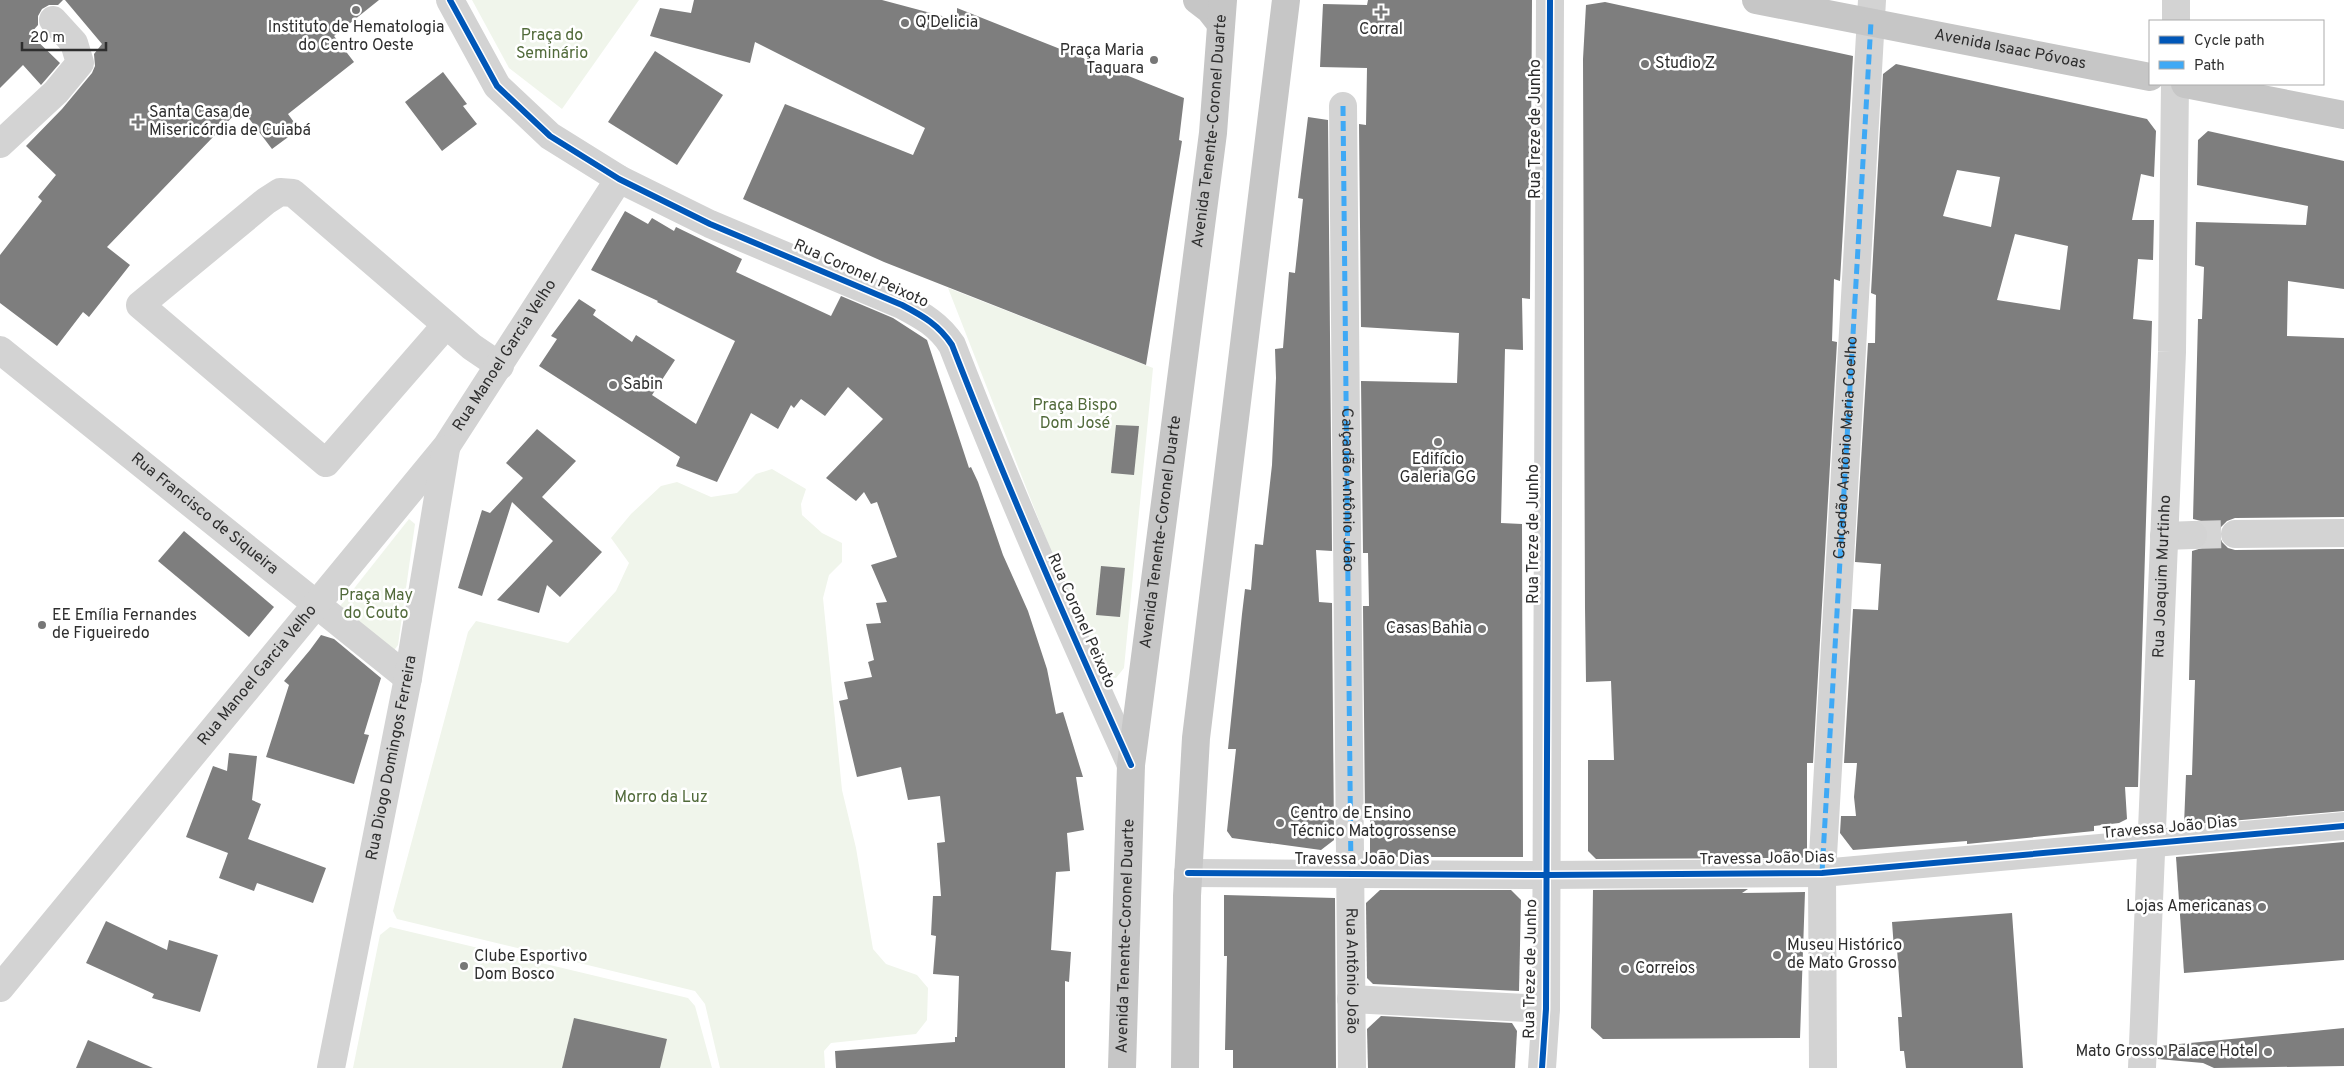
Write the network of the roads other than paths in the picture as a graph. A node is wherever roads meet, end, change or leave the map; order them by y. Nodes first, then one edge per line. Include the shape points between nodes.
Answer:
1 (450, 0) edge
2 (1197, 0) edge
3 (1286, 0) edge
4 (1550, 0) edge
5 (1756, 0) edge
6 (2176, 0) edge
7 (1871, 11) edge
8 (1222, 12) edge
9 (52, 20) dead end
10 (2176, 20) edge
11 (2149, 77) edge
12 (2175, 85) edge
13 (2190, 85) edge
14 (1343, 106) dead end
15 (2344, 115) edge
16 (0, 144) edge
17 (619, 179) junction
18 (446, 325) junction
19 (0, 350) edge
20 (500, 366) junction
21 (446, 447) junction
22 (2344, 533) edge
23 (2235, 534) tunnel mouth
24 (2193, 535) tunnel mouth
25 (2164, 536) junction
26 (316, 605) junction
27 (408, 678) junction
28 (1131, 765) junction
29 (2344, 826) edge
30 (2150, 843) junction
31 (1188, 873) junction
32 (1822, 873) junction
33 (1351, 874) junction
34 (1546, 875) junction
35 (0, 988) edge
36 (1351, 999) junction
37 (1546, 1009) junction
38 (331, 1068) edge
39 (1122, 1068) edge
40 (1185, 1068) edge
41 (1352, 1068) edge
42 (1542, 1068) edge
43 (1823, 1068) edge
44 (2142, 1068) edge

1 - 17 street, Rua Coronel Peixoto via 497,86 550,136
2 - 8 main road via 1210,10
3 - 31 main road via 1196,738
4 - 34 street, Rua Treze de Junho
5 - 7 main road, Avenida Isaac Póvoas
6 - 10 street
7 - 11 main road, Avenida Isaac Póvoas
7 - 32 street, Calçadão Antônio Maria Coelho
8 - 28 main road, Avenida Tenente-Coronel Duarte via 1213,133
9 - 16 street via 74,43 80,62 56,92
12 - 25 street, Rua Joaquim Murtinho via 2172,352
13 - 15 main road
14 - 33 street, Calçadão Antônio João
17 - 20 street, Rua Manoel Garcia Velho
17 - 28 street, Rua Coronel Peixoto via 710,224 902,305 942,330 952,345 1059,609
18 - 18 street via 293,193 280,192 140,305 326,463
18 - 20 street
19 - 26 street, Rua Francisco de Siqueira
20 - 21 street, Rua Manoel Garcia Velho
21 - 26 street, Rua Manoel Garcia Velho
21 - 27 street, Rua Diogo Domingos Ferreira
22 - 23 street
24 - 25 street
25 - 30 street, Rua Joaquim Murtinho
26 - 27 street, Rua Francisco de Siqueira
26 - 35 street, Rua Manoel Garcia Velho
27 - 38 street, Rua Diogo Domingos Ferreira
28 - 39 main road, Avenida Tenente-Coronel Duarte
29 - 30 street, Travessa João Dias
30 - 32 street, Travessa João Dias
30 - 44 street, Rua Joaquim Murtinho
31 - 33 street, Travessa João Dias
31 - 40 main road
32 - 34 street, Travessa João Dias
32 - 43 street, Calçadão Antônio Maria Coelho
33 - 34 street, Travessa João Dias
33 - 36 street, Rua Antônio João
34 - 37 street, Rua Treze de Junho
36 - 37 street
36 - 41 street, Rua Antônio João
37 - 42 street, Rua Treze de Junho

